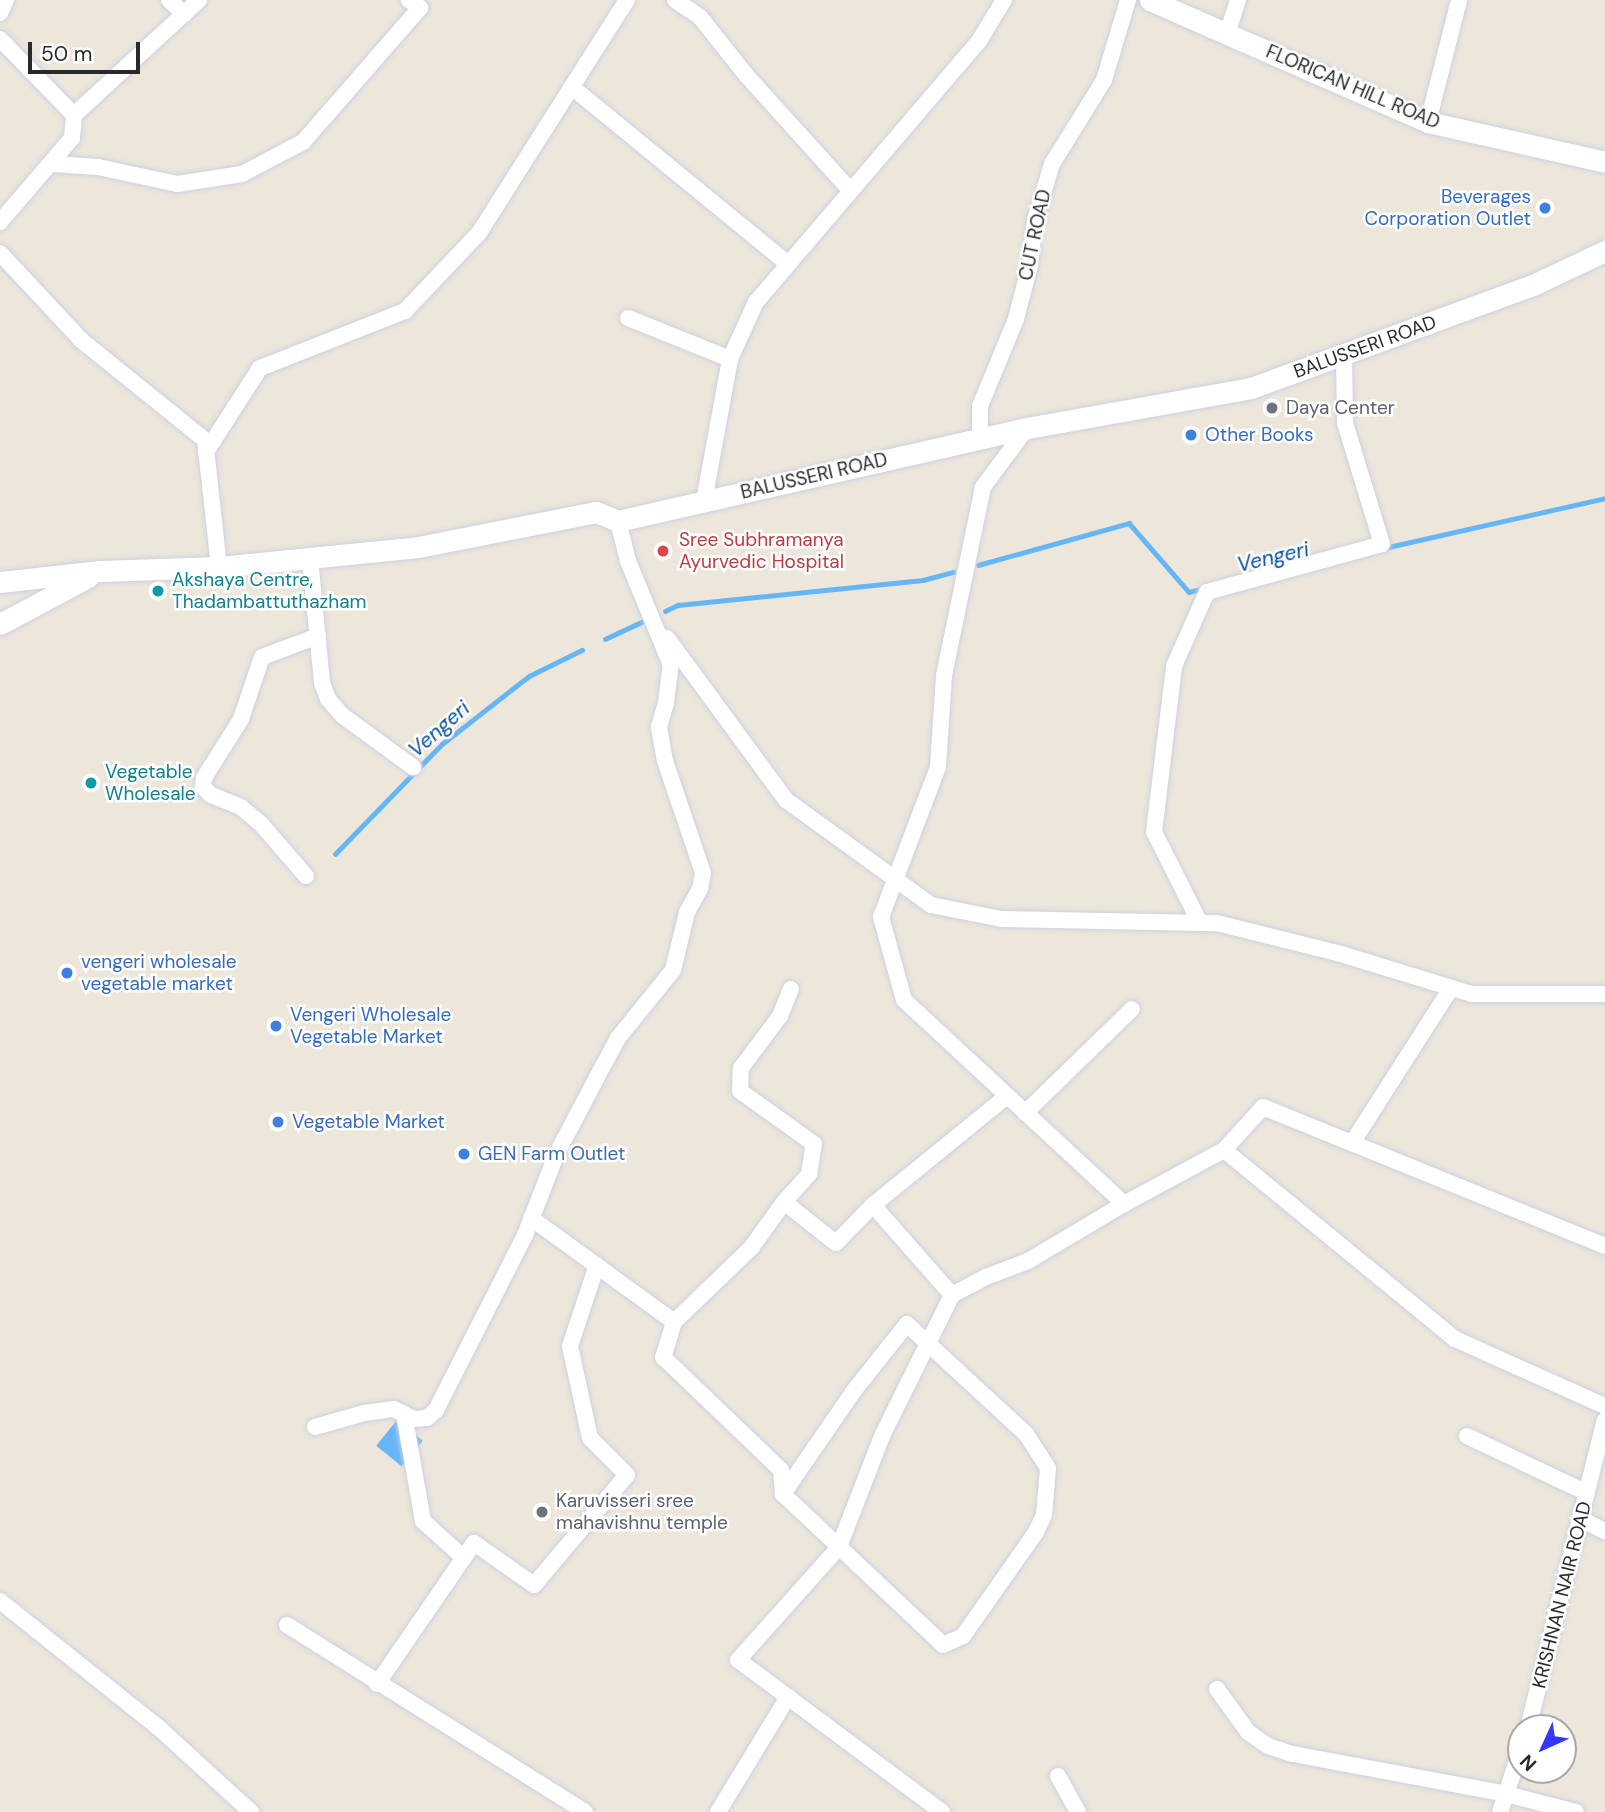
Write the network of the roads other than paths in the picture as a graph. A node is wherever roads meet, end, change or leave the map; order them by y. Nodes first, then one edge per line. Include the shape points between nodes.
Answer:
1 (6, 0) edge
2 (169, 0) edge
3 (199, 0) edge
4 (409, 0) edge
5 (627, 0) edge
6 (676, 0) edge
7 (1004, 0) edge
8 (1128, 0) edge
9 (1150, 0) edge
10 (1238, 0) edge
11 (1459, 0) edge
12 (0, 13) edge
13 (184, 14) junction
14 (1227, 34) junction
15 (0, 38) edge
16 (573, 88) junction
17 (74, 115) junction
18 (1428, 122) junction
19 (1605, 162) edge
20 (53, 164) junction
21 (850, 190) junction
22 (0, 222) edge
23 (1605, 251) edge
24 (0, 253) edge
25 (787, 263) junction
26 (628, 318) dead end
27 (1344, 354) junction
28 (730, 359) junction
29 (1027, 428) junction
30 (980, 438) junction
31 (206, 452) junction
32 (704, 501) junction
33 (618, 521) junction
34 (310, 558) junction
35 (219, 567) junction
36 (100, 571) junction
37 (0, 582) edge
38 (654, 619) junction
39 (0, 624) edge
40 (318, 635) junction
41 (413, 767) dead end
42 (306, 876) dead end
43 (897, 881) junction
44 (1200, 923) junction
45 (1451, 988) junction
46 (792, 989) dead end
47 (1605, 994) edge
48 (1132, 1009) dead end
49 (1007, 1096) junction
50 (1025, 1113) junction
51 (1352, 1143) junction
52 (1224, 1150) junction
53 (784, 1202) junction
54 (1124, 1204) junction
55 (873, 1205) junction
56 (531, 1218) junction
57 (1605, 1246) edge
58 (597, 1265) junction
59 (952, 1295) junction
60 (674, 1322) junction
61 (929, 1341) junction
62 (1605, 1406) edge
63 (404, 1414) junction
64 (1605, 1420) edge
65 (315, 1427) dead end
66 (1466, 1436) dead end
67 (1587, 1493) junction
68 (783, 1494) junction
69 (1581, 1519) junction
70 (1605, 1531) edge
71 (839, 1547) junction
72 (464, 1558) junction
73 (0, 1601) edge
74 (287, 1625) dead end
75 (377, 1684) junction
76 (1217, 1689) dead end
77 (788, 1698) junction
78 (1532, 1714) edge
79 (1058, 1776) dead end
80 (1509, 1784) edge
81 (1506, 1794) junction
82 (251, 1812) edge
83 (584, 1812) edge
84 (718, 1812) edge
85 (942, 1812) edge
86 (1078, 1812) edge
87 (1500, 1812) edge
88 (1576, 1812) edge

1 - 12 street
2 - 13 street
3 - 13 street
4 - 20 street via 420,8 303,142 242,174 177,184 98,167
5 - 16 street
6 - 21 street via 700,17
7 - 21 street via 979,41
8 - 30 street, CUT ROAD via 1104,80 1052,164 1035,220 1030,265 1016,319 980,406
9 - 14 main road, FLORICAN HILL ROAD
10 - 14 street
11 - 18 street
13 - 17 street
14 - 18 main road, FLORICAN HILL ROAD
15 - 17 street
16 - 25 street
16 - 31 street via 479,233 405,311 260,368
17 - 20 street via 72,138
18 - 19 main road, FLORICAN HILL ROAD
20 - 22 street
21 - 25 street
23 - 27 main road, BALUSSERI ROAD via 1533,285
24 - 31 street via 81,340 205,440
25 - 28 street via 756,302
26 - 28 street
27 - 29 main road, BALUSSERI ROAD via 1251,388
27 - 44 street via 1345,423 1382,544 1207,592 1174,666 1154,832
28 - 32 street
29 - 30 main road, BALUSSERI ROAD
29 - 43 street via 983,487 944,677 938,767
30 - 32 main road, BALUSSERI ROAD
31 - 35 street
32 - 33 main road, BALUSSERI ROAD
33 - 34 main road, BALUSSERI ROAD via 596,512 418,547
33 - 38 street via 628,561
34 - 35 main road, BALUSSERI ROAD
34 - 40 street
35 - 36 main road, BALUSSERI ROAD
36 - 37 main road, BALUSSERI ROAD
36 - 39 main road
38 - 43 street via 786,800
38 - 56 street via 671,665 659,727 665,761 703,873 700,889 687,912 673,970 613,1048 557,1153
40 - 41 street via 328,699 343,716
40 - 42 street via 262,657 241,719 204,778 203,787 241,807 261,824
43 - 44 street via 931,905 1002,919
43 - 49 street via 881,917 904,1000
44 - 45 street via 1217,923 1341,954
45 - 47 street via 1472,994
45 - 51 street
46 - 53 street via 780,1016 741,1068 740,1091 814,1144 809,1174
48 - 50 street
49 - 50 street
49 - 55 street
50 - 54 street
51 - 52 street via 1262,1107
51 - 57 street
52 - 54 street
52 - 62 street via 1455,1339
53 - 55 street via 836,1244
53 - 60 street via 751,1248
54 - 59 street via 1028,1261
55 - 59 street
56 - 58 street
56 - 63 street via 436,1410 427,1418
58 - 60 street
58 - 72 street via 569,1346 590,1438 627,1475 534,1586 474,1543
59 - 61 street
60 - 68 street via 663,1357 780,1470
61 - 68 street via 907,1324 853,1392
61 - 71 street via 882,1436
61 - 71 street via 1026,1434 1048,1468 1044,1516 963,1636 943,1645
63 - 65 street via 394,1409 364,1413
63 - 72 street via 423,1521
64 - 67 street, KRISHNAN NAIR ROAD
66 - 67 street
67 - 69 street, KRISHNAN NAIR ROAD
68 - 71 street
69 - 70 street
69 - 78 street, KRISHNAN NAIR ROAD
71 - 77 street via 738,1660
72 - 75 street
73 - 82 street via 159,1728
74 - 75 street
75 - 83 street
76 - 81 street via 1248,1732 1268,1746
77 - 84 street
77 - 85 street
79 - 86 street
80 - 81 street
81 - 87 street
81 - 88 street

